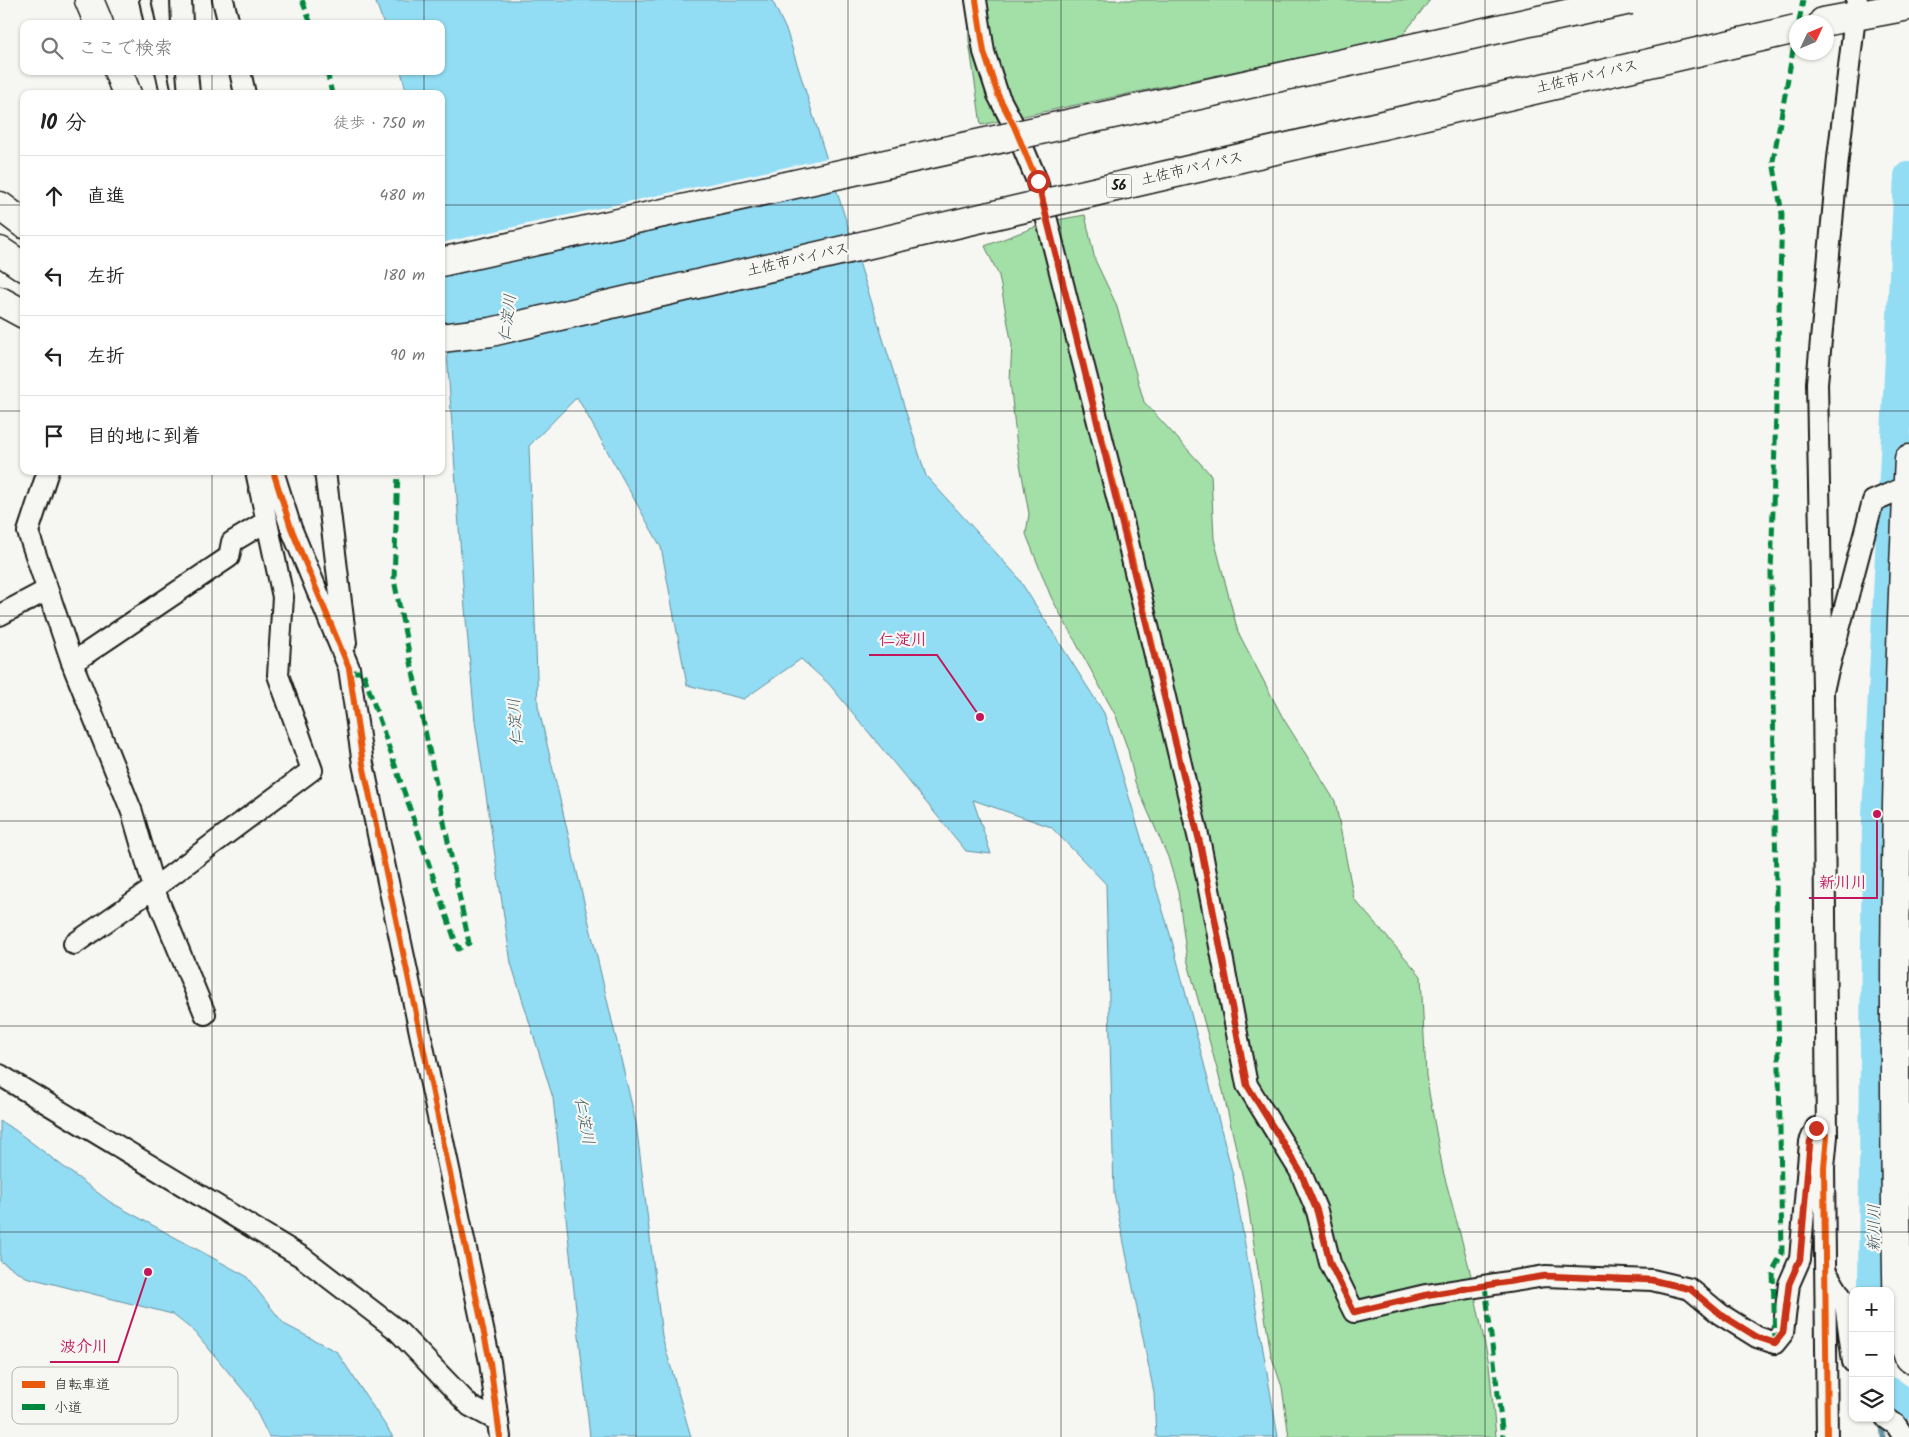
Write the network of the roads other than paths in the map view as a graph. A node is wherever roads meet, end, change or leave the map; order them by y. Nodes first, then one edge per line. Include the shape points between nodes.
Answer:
1 (90, 0) edge
2 (146, 0) edge
3 (181, 0) edge
4 (223, 0) edge
5 (976, 0) edge
6 (1630, 0) edge
7 (1904, 7) edge
8 (1855, 10) edge
9 (1834, 18) edge
10 (98, 20) edge
11 (149, 20) edge
12 (182, 20) edge
13 (228, 20) edge
14 (1789, 31) edge
15 (120, 75) edge
16 (161, 75) edge
17 (187, 75) edge
18 (241, 75) edge
19 (125, 90) edge
20 (165, 90) edge
21 (189, 90) edge
22 (244, 90) edge
23 (0, 206) edge
24 (20, 221) edge
25 (0, 251) edge
26 (445, 261) edge
27 (20, 264) edge
28 (0, 301) edge
29 (20, 312) edge
30 (445, 338) edge
31 (1909, 459) edge
32 (47, 475) edge
33 (257, 475) edge
34 (274, 475) edge
35 (325, 475) edge
36 (1908, 486) junction
37 (267, 521) junction
38 (47, 590) junction
39 (0, 614) edge
40 (72, 663) junction
41 (1905, 665) edge
42 (350, 672) junction
43 (1823, 688) junction
44 (154, 888) junction
45 (74, 944) dead end
46 (206, 1014) dead end
47 (0, 1075) edge
48 (1893, 1102) junction
49 (1909, 1132) edge
50 (1827, 1136) junction
51 (1825, 1272) junction
52 (1849, 1332) edge
53 (1909, 1358) edge
54 (1892, 1422) edge
55 (499, 1429) edge
56 (1827, 1437) edge
57 (1904, 1437) edge

1 - 10 main road
2 - 11 lane
3 - 12 street
4 - 13 street
5 - 50 street via 984,52 998,95 1038,181 1201,848 1247,1085 1300,1171 1317,1211 1330,1263 1354,1312 1426,1295 1545,1276 1652,1280 1690,1289 1720,1314 1757,1337 1775,1343 1783,1333 1789,1284 1800,1259 1810,1142 1816,1128
6 - 26 main road, bridge
7 - 8 main road
8 - 9 main road
8 - 43 street via 1817,383
14 - 30 main road, 土佐市バイパス / 56, bridge via 491,332
15 - 19 main road
16 - 20 lane
17 - 21 street
18 - 22 street
23 - 24 main road
25 - 27 main road
28 - 29 main road
31 - 36 main road
32 - 38 street via 28,532
33 - 37 street
34 - 42 street via 291,528
35 - 42 street
36 - 41 main road
36 - 43 street via 1873,501
37 - 40 street via 232,542 229,557
37 - 44 street via 283,597 278,675 312,770
38 - 39 street
38 - 40 street
40 - 44 street via 132,812
41 - 48 main road
42 - 55 street via 363,764 488,1352
43 - 50 street
44 - 45 street
44 - 46 street
47 - 55 street via 302,1256 397,1330 470,1406
48 - 49 street via 1906,1112
48 - 53 main road via 1898,1326
50 - 51 street via 1824,1167
51 - 52 street via 1845,1303
51 - 56 street
54 - 57 street

